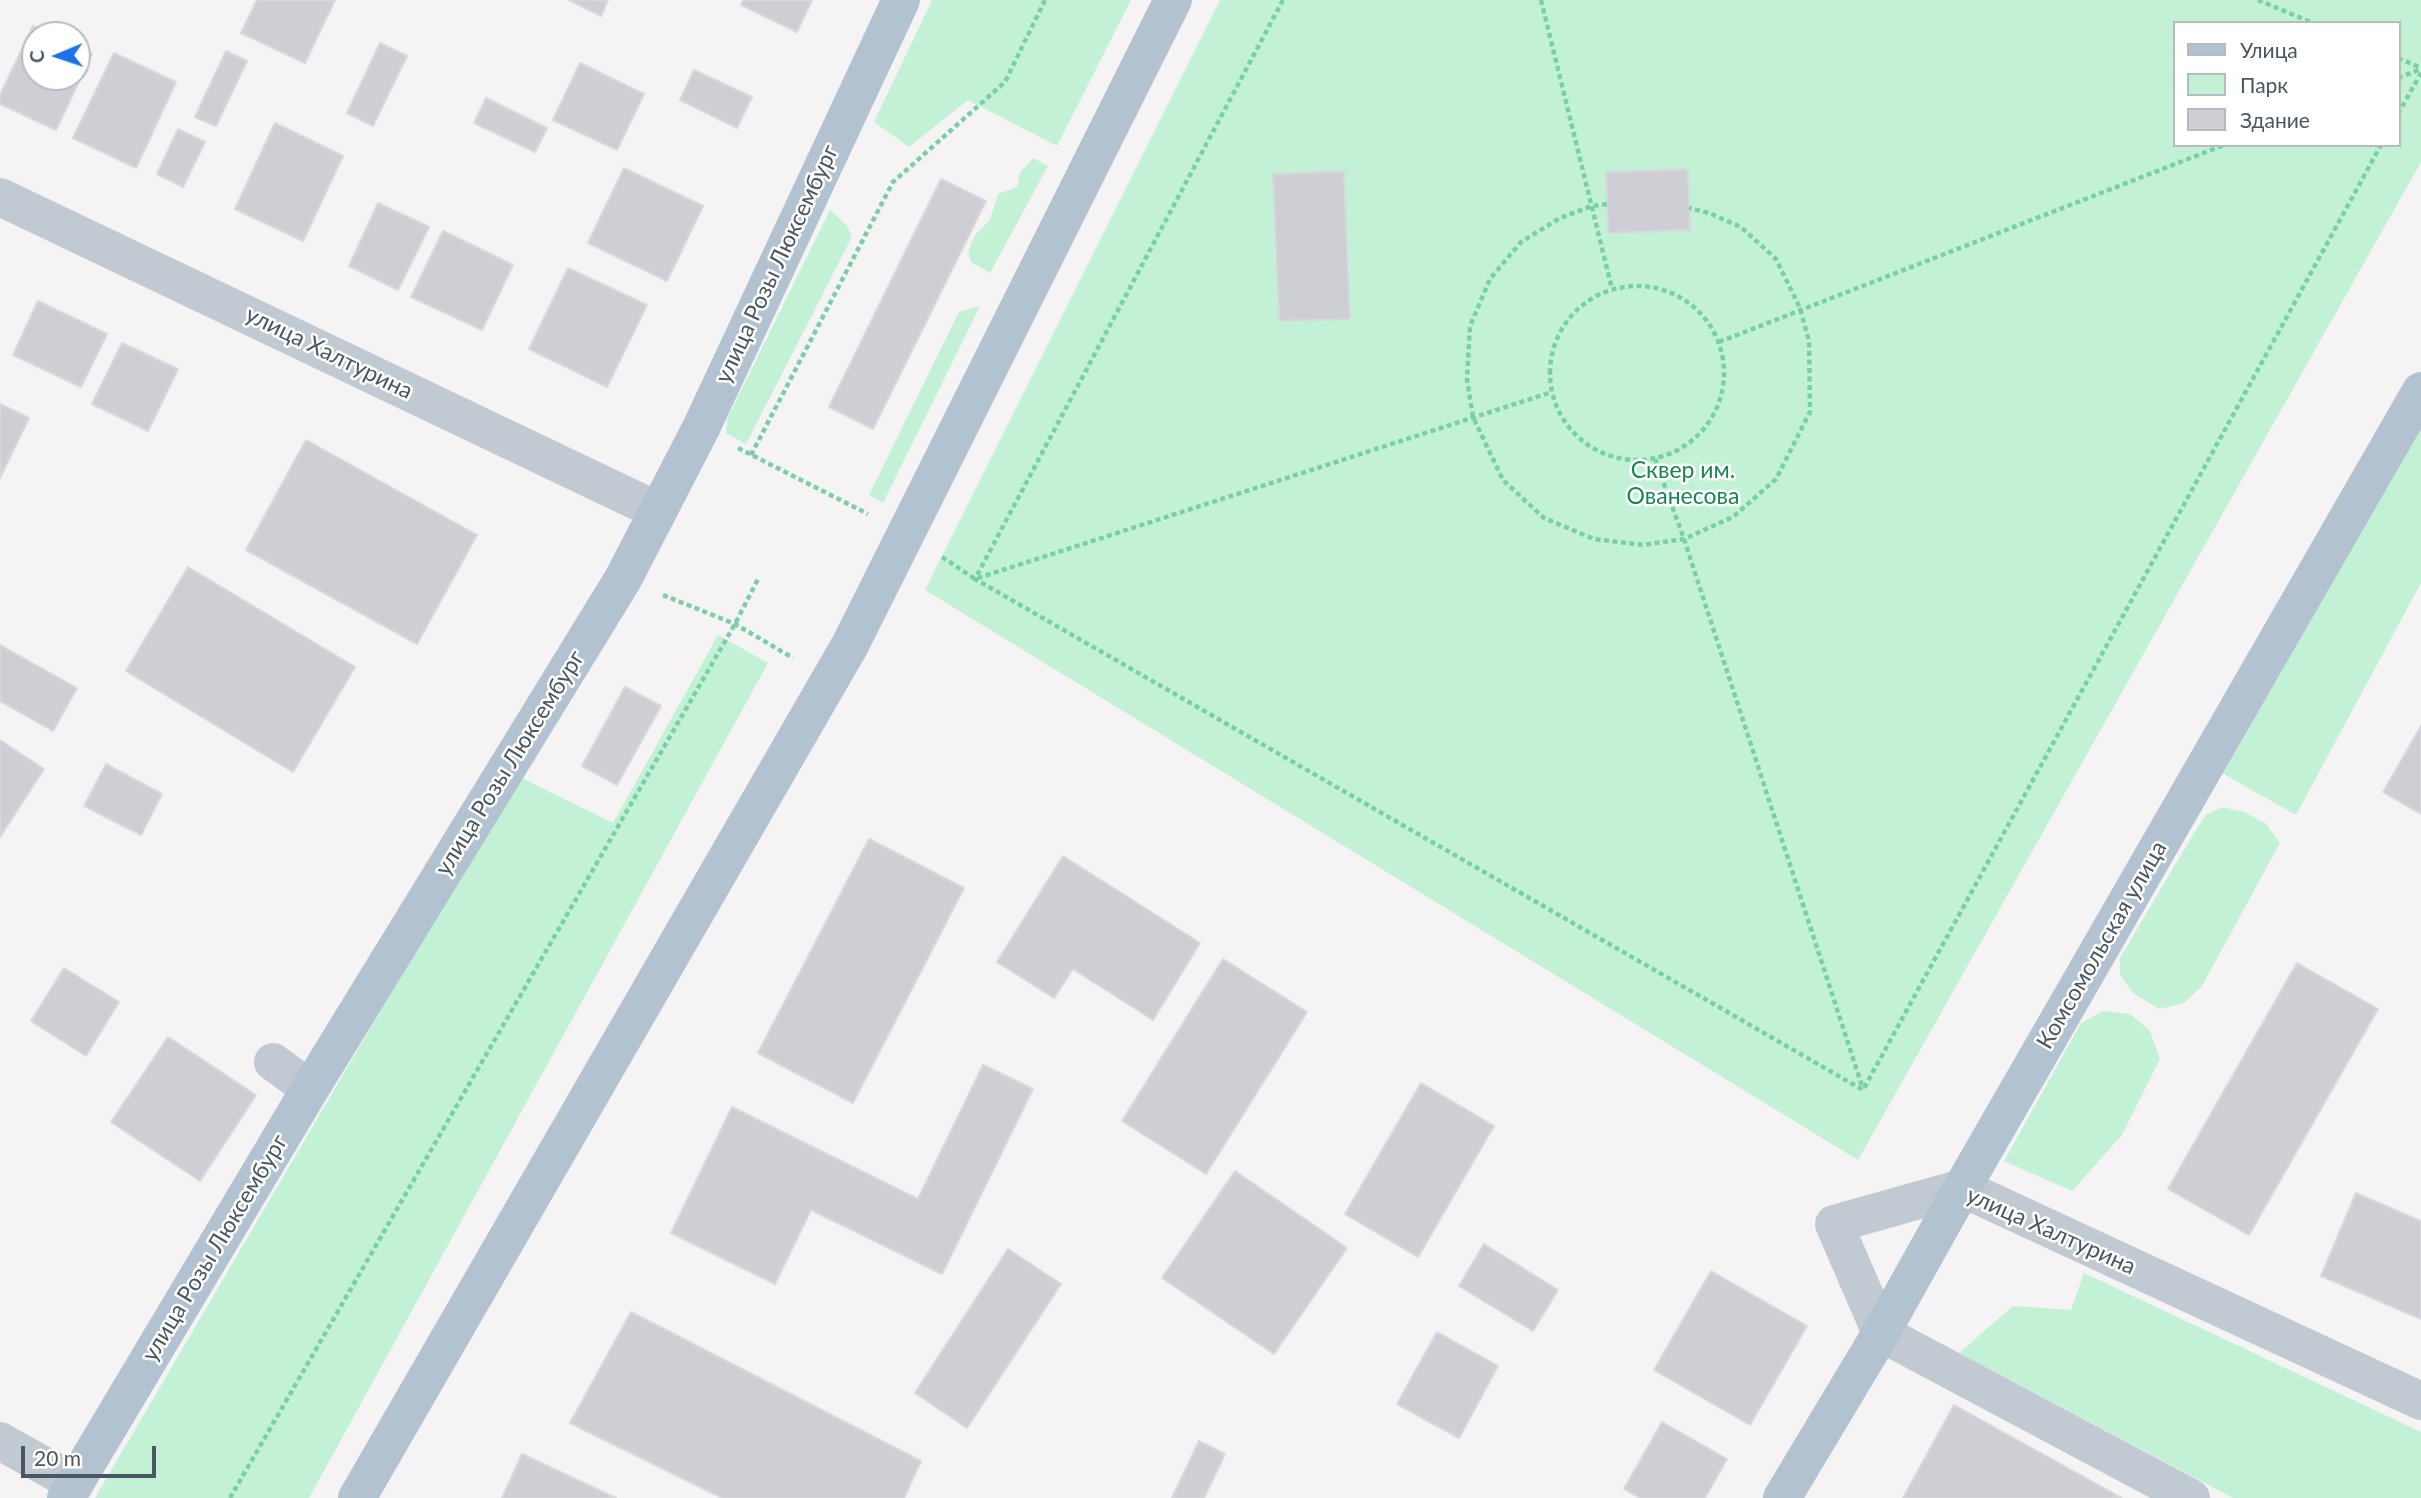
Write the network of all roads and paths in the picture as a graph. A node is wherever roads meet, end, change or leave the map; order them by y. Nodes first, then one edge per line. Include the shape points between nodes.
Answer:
1 (901, 0) edge
2 (1045, 0) edge
3 (1173, 0) edge
4 (1283, 0) edge
5 (1541, 0) edge
6 (2258, 0) edge
7 (2308, 21) edge
8 (2400, 59) edge
9 (2421, 70) edge
10 (2400, 77) edge
11 (2400, 110) edge
12 (2219, 147) edge
13 (2380, 147) edge
14 (0, 197) edge
15 (1607, 204) dead end
16 (1592, 206) junction
17 (1689, 208) dead end
18 (1612, 289) junction
19 (1800, 308) junction
20 (1719, 342) junction
21 (2421, 391) edge
22 (1552, 392) junction
23 (1473, 417) junction
24 (701, 428) junction
25 (751, 455) junction
26 (1655, 459) junction
27 (658, 510) junction
28 (906, 534) junction
29 (1684, 539) junction
30 (623, 579) junction
31 (758, 579) dead end
32 (975, 579) junction
33 (734, 624) junction
34 (831, 680) junction
35 (273, 1062) dead end
36 (310, 1089) junction
37 (1863, 1090) junction
38 (1962, 1188) junction
39 (1881, 1333) junction
40 (2421, 1401) edge
41 (0, 1441) edge
42 (71, 1491) edge
43 (230, 1498) edge
44 (357, 1498) edge
45 (1782, 1498) edge
46 (2191, 1498) edge

1 - 24 main road, улица Розы Люксембург
2 - 25 path via 1005,82 893,182
3 - 28 main road
4 - 32 path
5 - 16 path
6 - 7 path
8 - 9 path
9 - 10 path
9 - 11 path
12 - 19 path
13 - 37 path
14 - 27 street, улица Халтурина
15 - 16 path
16 - 18 path
16 - 23 path via 1560,218 1521,242 1490,279 1470,326 1467,379
17 - 19 path via 1741,226 1776,260
18 - 20 path via 1657,287 1683,298 1704,315
18 - 22 path via 1579,306 1561,327 1551,353
19 - 20 path
19 - 29 path via 1810,341 1810,412 1776,479 1733,517
20 - 26 path via 1725,371 1720,401 1706,428 1683,448
21 - 38 main road, Комсомольская улица
22 - 23 path
22 - 26 path via 1556,408 1573,433 1597,451 1625,460
23 - 29 path via 1503,480 1544,518 1594,539 1643,545
23 - 32 path
24 - 25 path
24 - 27 main road, улица Розы Люксембург
25 - 28 path
26 - 29 path
27 - 30 main road, улица Розы Люксембург
28 - 32 path
28 - 34 main road
29 - 37 path
30 - 33 path
30 - 36 main road, улица Розы Люксембург
31 - 33 path
32 - 37 path
33 - 34 path
33 - 43 path
34 - 44 main road
35 - 36 street
36 - 42 main road, улица Розы Люксембург
38 - 39 main road, Комсомольская улица
38 - 39 street, улица Халтурина via 1834,1224
38 - 40 street, улица Халтурина
39 - 45 main road, Комсомольская улица
39 - 46 street
41 - 42 street

